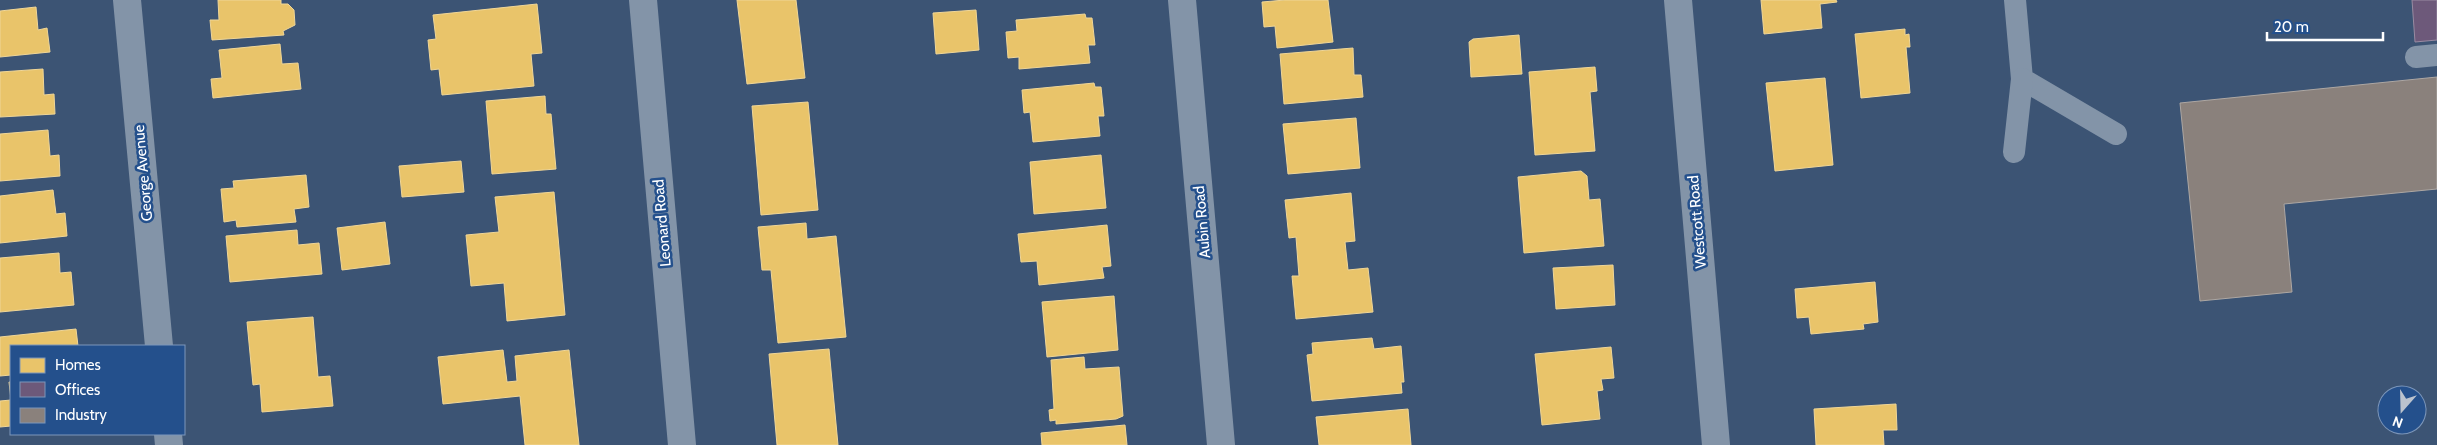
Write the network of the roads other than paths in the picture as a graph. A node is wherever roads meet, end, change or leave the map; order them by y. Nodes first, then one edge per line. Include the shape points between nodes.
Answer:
1 (128, 0) edge
2 (643, 0) edge
3 (1182, 0) edge
4 (1678, 0) edge
5 (2015, 0) edge
6 (2022, 79) junction
7 (2116, 134) dead end
8 (2014, 152) dead end
9 (160, 345) edge
10 (682, 445) edge
11 (1221, 445) edge
12 (1716, 445) edge

1 - 9 street, George Avenue
2 - 10 street, Leonard Road
3 - 11 street, Aubin Road
4 - 12 street, Westcott Road
5 - 6 lane
6 - 7 lane
6 - 8 lane

